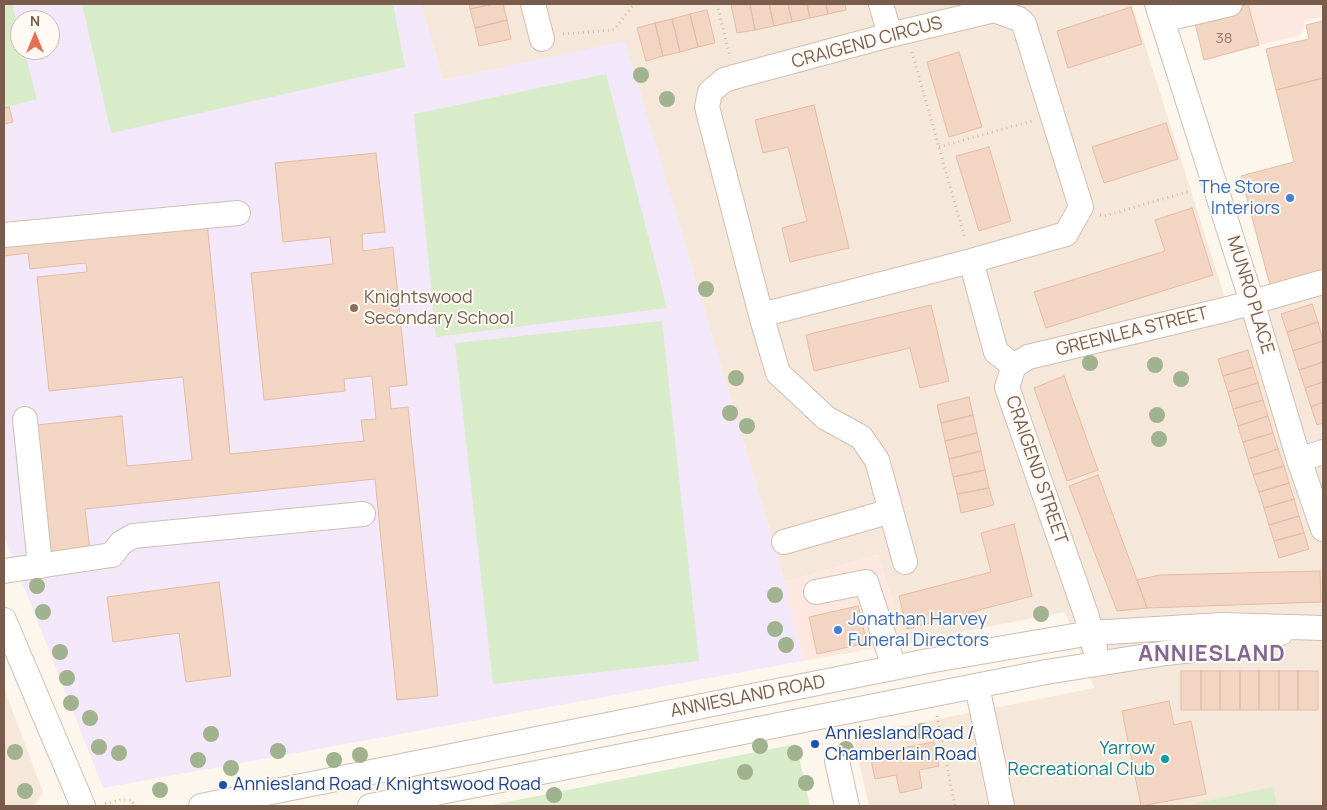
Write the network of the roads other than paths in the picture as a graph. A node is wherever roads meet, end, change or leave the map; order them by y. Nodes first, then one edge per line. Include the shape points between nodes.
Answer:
1 (533, 4) edge
2 (881, 4) edge
3 (1230, 4) edge
4 (1160, 12) edge
5 (898, 34) junction
6 (542, 39) road end
7 (238, 213) dead end
8 (4, 235) edge
9 (971, 261) junction
10 (1323, 282) edge
11 (1252, 302) junction
12 (761, 315) junction
13 (1014, 366) junction
14 (25, 419) dead end
15 (1323, 452) edge
16 (1299, 460) junction
17 (891, 511) junction
18 (363, 514) dead end
19 (1323, 529) edge
20 (784, 542) dead end
21 (905, 562) dead end
22 (40, 566) junction
23 (4, 571) edge
24 (816, 592) dead end
25 (1299, 628) junction
26 (1323, 628) edge
27 (1091, 633) junction
28 (6, 634) edge
29 (1099, 664) junction
30 (894, 667) junction
31 (978, 686) junction
32 (837, 761) dead end
33 (93, 805) edge
34 (201, 806) edge
35 (370, 806) edge
36 (847, 806) edge
37 (1002, 806) edge

1 - 6 street
2 - 5 street
3 - 4 street
4 - 11 street, MUNRO PLACE
5 - 9 street, CRAIGEND CIRCUS via 994,10 1024,24 1081,207 1066,234
5 - 12 street, CRAIGEND CIRCUS via 724,80 710,92 707,107
7 - 8 street
9 - 12 street
9 - 13 street via 996,352
10 - 11 street, GREENLEA STREET
11 - 13 street, GREENLEA STREET via 1028,357
11 - 16 street, MUNRO PLACE
12 - 17 street, CRAIGEND CIRCUS via 778,373 826,418 861,437 877,460
13 - 27 street, CRAIGEND STREET via 1006,388
14 - 22 street
15 - 16 street
16 - 19 street, MUNRO PLACE
17 - 20 street
17 - 21 street, CRAIGEND CIRCUS
18 - 22 street via 133,536 121,543 112,555
22 - 23 street
24 - 30 street via 866,582
25 - 26 street, ANNIESLAND ROAD
25 - 27 street, ANNIESLAND ROAD via 1221,625
25 - 29 street, ANNIESLAND ROAD via 1246,644
27 - 29 street, CRAIGEND STREET
27 - 30 street, ANNIESLAND ROAD
28 - 33 street
29 - 31 street, ANNIESLAND ROAD
30 - 34 street, ANNIESLAND ROAD
31 - 35 street, ANNIESLAND ROAD
31 - 37 street
32 - 36 street

